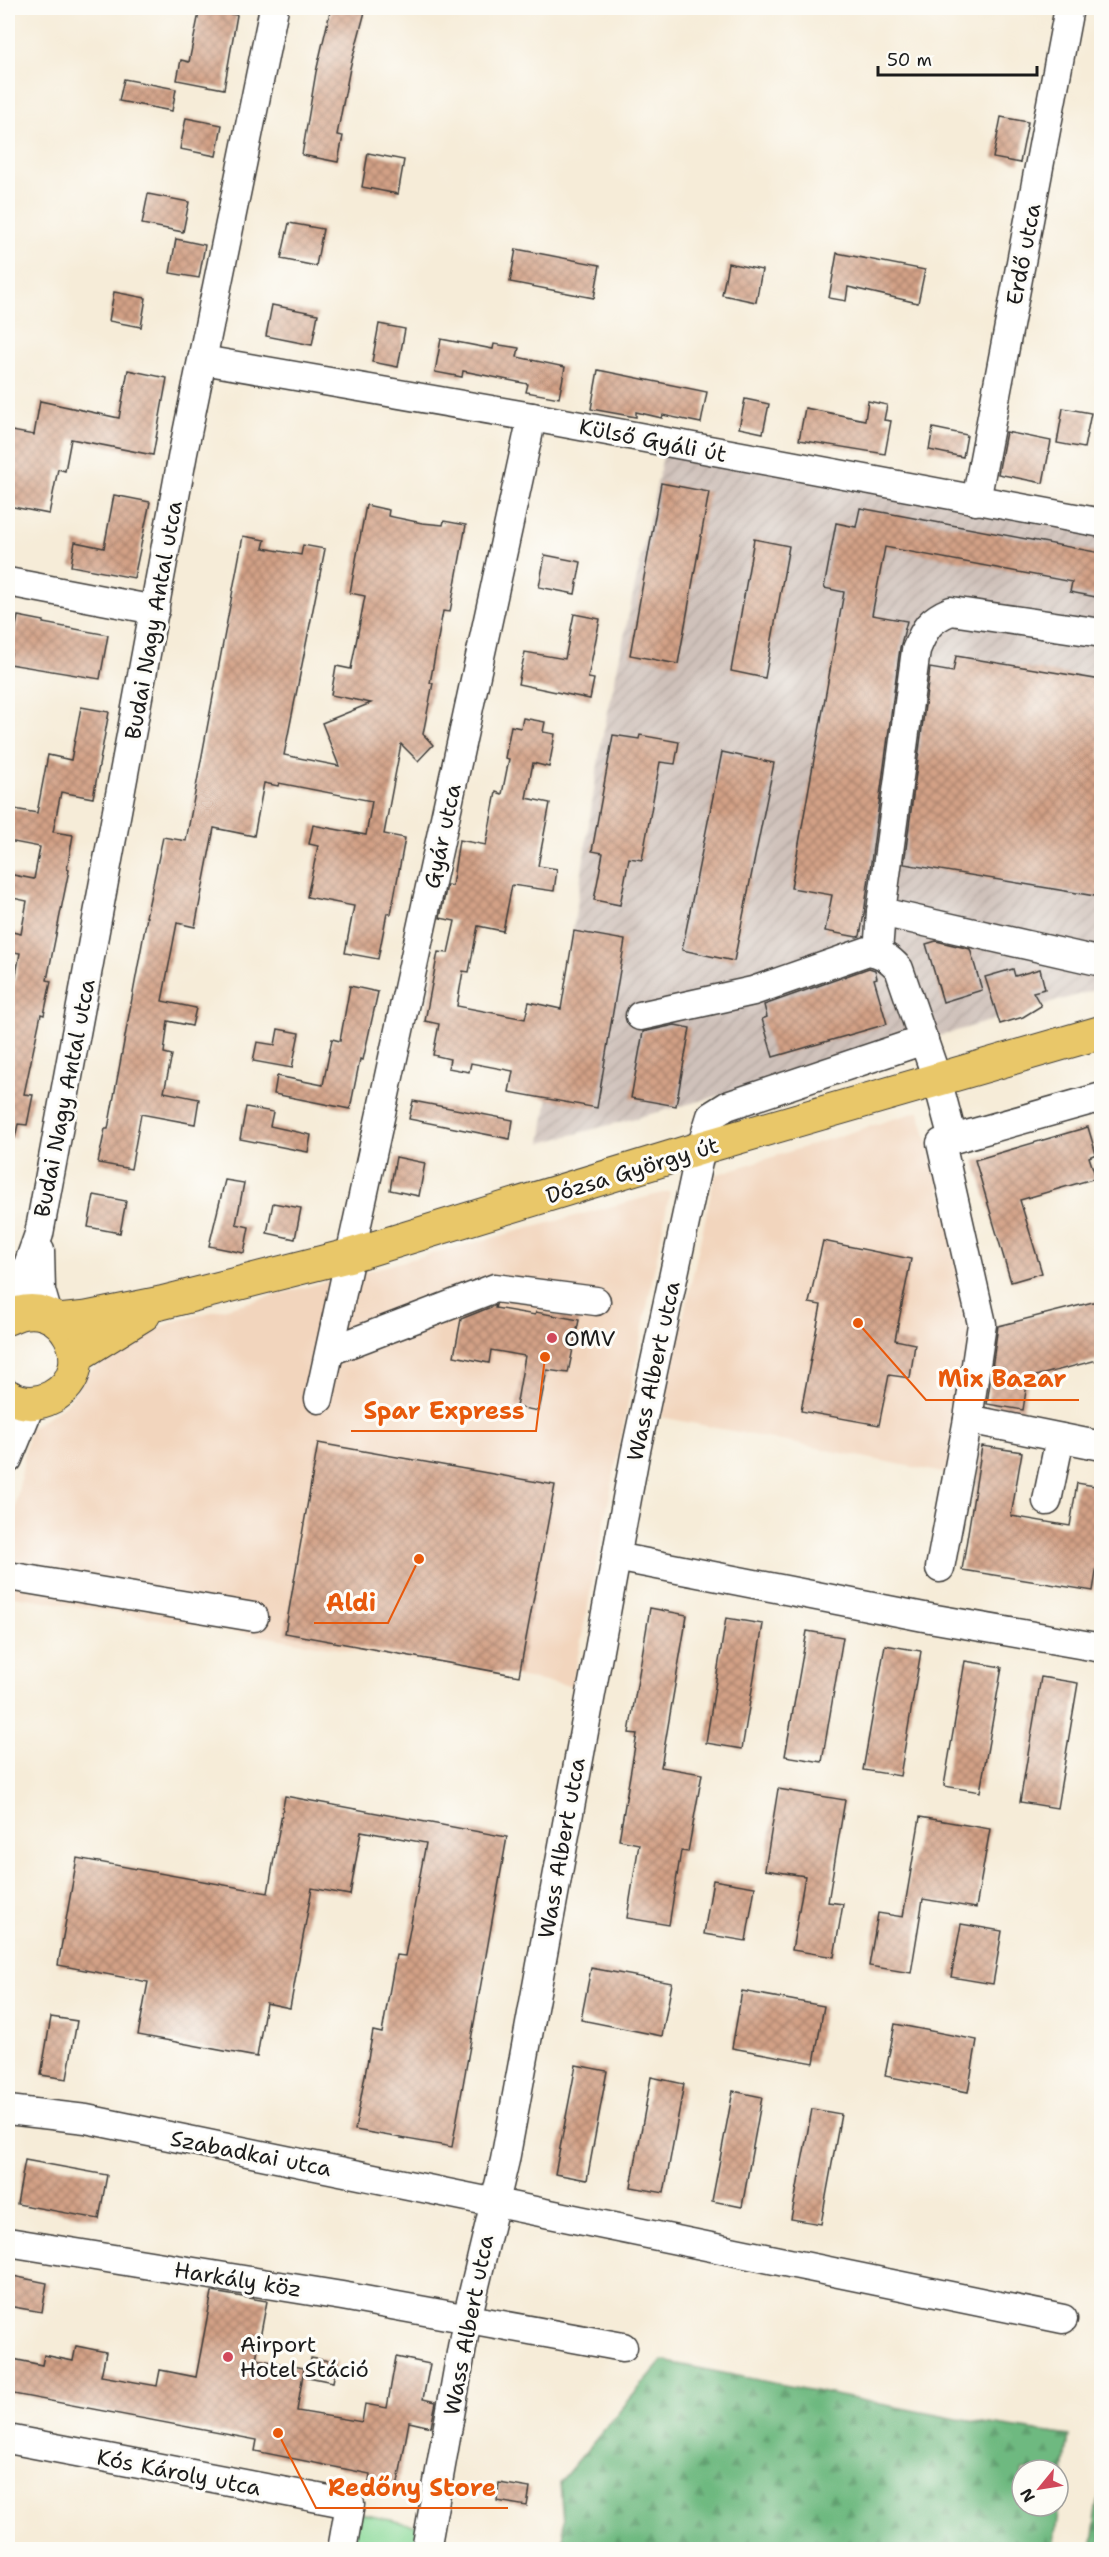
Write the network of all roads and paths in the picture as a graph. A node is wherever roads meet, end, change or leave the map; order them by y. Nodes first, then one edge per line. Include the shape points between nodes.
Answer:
1 (273, 8) edge
2 (1069, 8) edge
3 (203, 360) junction
4 (532, 417) junction
5 (976, 501) junction
6 (1101, 523) edge
7 (8, 582) edge
8 (155, 610) junction
9 (1101, 633) edge
10 (881, 912) junction
11 (878, 952) junction
12 (1101, 962) edge
13 (640, 1016) dead end
14 (1101, 1032) edge
15 (924, 1040) junction
16 (937, 1079) junction
17 (1100, 1104) edge
18 (953, 1139) junction
19 (701, 1148) junction
20 (39, 1234) junction
21 (351, 1255) junction
22 (596, 1301) dead end
23 (161, 1303) junction
24 (9, 1317) edge
25 (53, 1318) junction
26 (330, 1351) junction
27 (76, 1356) junction
28 (319, 1399) dead end
29 (19, 1400) edge
30 (968, 1419) junction
31 (1060, 1438) junction
32 (1101, 1446) edge
33 (8, 1459) edge
34 (1047, 1501) dead end
35 (616, 1557) junction
36 (940, 1568) dead end
37 (8, 1576) edge
38 (254, 1617) dead end
39 (1101, 1648) edge
40 (8, 2110) edge
41 (494, 2202) junction
42 (8, 2242) edge
43 (467, 2319) junction
44 (1063, 2319) dead end
45 (623, 2347) dead end
46 (8, 2439) edge
47 (342, 2550) edge
48 (426, 2550) edge

1 - 3 street, Budai Nagy Antal utca
2 - 5 street, Erdő utca
3 - 4 street, Külső Gyáli út
3 - 8 street, Budai Nagy Antal utca
4 - 5 street, Külső Gyáli út
4 - 21 street, Gyár utca
5 - 6 street, Külső Gyáli út
7 - 8 street
8 - 20 street, Budai Nagy Antal utca
9 - 10 street via 951,611 936,617 925,629 916,650
10 - 11 street
10 - 12 street
11 - 13 street via 868,951 753,991
11 - 15 street via 899,969
14 - 16 main road, Dózsa György út
15 - 16 street
15 - 19 street, Wass Albert utca via 727,1106 711,1116
16 - 18 street
16 - 19 main road, Dózsa György út
17 - 18 street
18 - 30 street via 941,1143 982,1324
19 - 21 main road, Dózsa György út
19 - 35 street, Wass Albert utca
20 - 24 street, Budai Nagy Antal utca
20 - 25 street, Budai Nagy Antal utca via 41,1291
21 - 23 main road, Dózsa György út
21 - 26 street, Gyár utca
22 - 26 street via 495,1288
23 - 25 main road, Dózsa György út via 87,1318
23 - 27 main road, Dózsa György út
24 - 25 main road, Dózsa György út via 35,1311
25 - 27 main road via 74,1342
26 - 28 street, Gyár utca
27 - 29 main road via 68,1383 58,1394 45,1401
29 - 33 street
30 - 31 street
30 - 36 street
31 - 32 street
31 - 34 street
35 - 39 street
35 - 41 street, Wass Albert utca via 505,2160
37 - 38 street
40 - 41 street, Szabadkai utca via 86,2119
41 - 43 street, Wass Albert utca
41 - 44 street, Szabadkai utca
42 - 43 street, Harkály köz
43 - 45 street, Harkály köz
43 - 48 street, Wass Albert utca
46 - 47 street, Kós Károly utca via 350,2504

